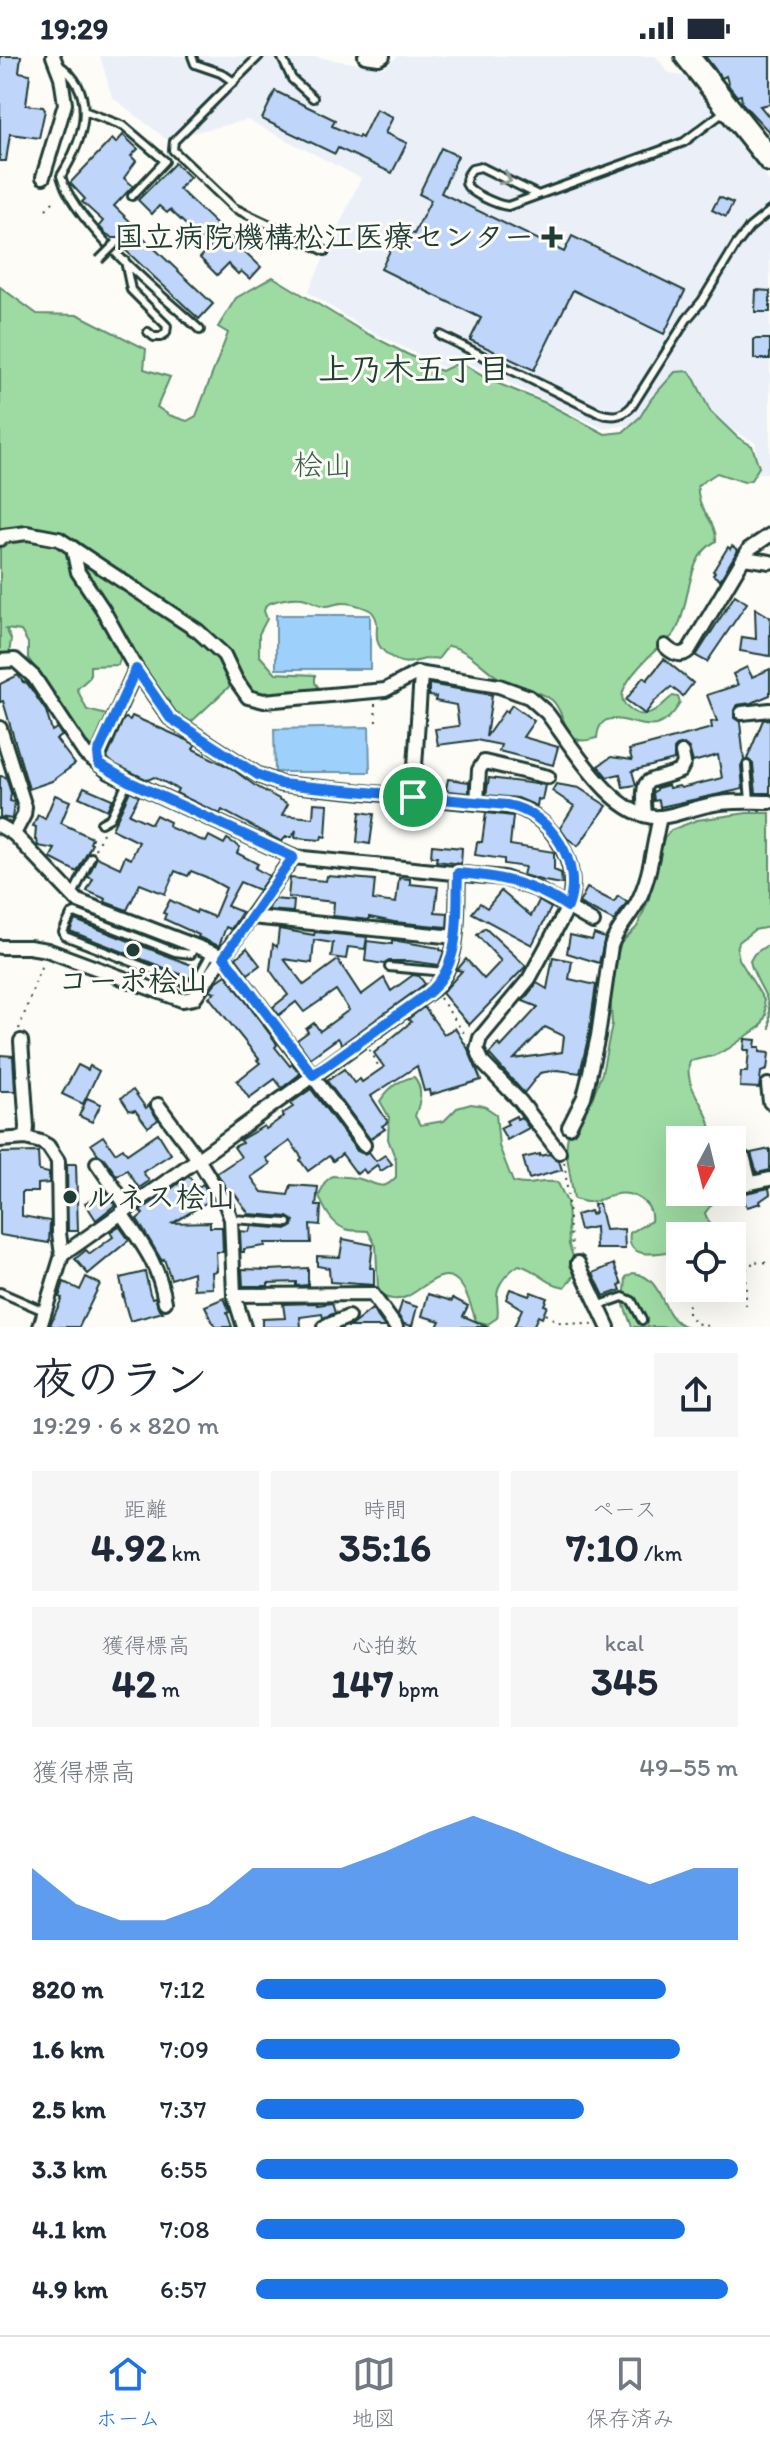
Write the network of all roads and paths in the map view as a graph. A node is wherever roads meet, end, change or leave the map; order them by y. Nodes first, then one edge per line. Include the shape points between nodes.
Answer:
1 (192, 56) edge
2 (259, 56) edge
3 (281, 56) edge
4 (365, 56) edge
5 (383, 56) edge
6 (688, 56) edge
7 (54, 59) edge
8 (234, 82) junction
9 (313, 98) dead end
10 (729, 108) junction
11 (84, 111) junction
12 (770, 160) edge
13 (43, 177) dead end
14 (536, 194) junction
15 (132, 196) dead end
16 (54, 201) dead end
17 (46, 209) dead end
18 (770, 211) edge
19 (116, 243) dead end
20 (325, 251) dead end
21 (99, 260) dead end
22 (125, 261) junction
23 (200, 330) dead end
24 (148, 332) dead end
25 (440, 335) dead end
26 (770, 535) edge
27 (1, 537) edge
28 (73, 548) junction
29 (744, 558) junction
30 (770, 562) edge
31 (665, 646) dead end
32 (0, 661) edge
33 (136, 669) junction
34 (421, 674) junction
35 (375, 692) junction
36 (770, 710) edge
37 (742, 713) dead end
38 (376, 723) dead end
39 (0, 728) edge
40 (682, 753) dead end
41 (99, 764) junction
42 (747, 765) dead end
43 (548, 777) dead end
44 (128, 781) junction
45 (413, 797) junction
46 (477, 802) junction
47 (751, 802) junction
48 (770, 802) edge
49 (645, 815) junction
50 (660, 817) junction
51 (110, 818) junction
52 (101, 823) dead end
53 (0, 826) edge
54 (14, 834) junction
55 (91, 857) joint
56 (293, 857) junction
57 (458, 873) junction
58 (72, 897) junction
59 (568, 907) junction
60 (251, 917) junction
61 (593, 922) dead end
62 (455, 937) junction
63 (195, 945) junction
64 (0, 947) edge
65 (47, 950) junction
66 (218, 955) junction
67 (389, 967) dead end
68 (447, 972) junction
69 (436, 992) junction
70 (21, 1041) joint
71 (365, 1044) dead end
72 (472, 1044) dead end
73 (378, 1068) dead end
74 (313, 1075) junction
75 (768, 1085) dead end
76 (770, 1102) edge
77 (158, 1105) dead end
78 (569, 1127) dead end
79 (26, 1138) junction
80 (0, 1140) edge
81 (364, 1145) dead end
82 (559, 1152) joint
83 (198, 1159) junction
84 (97, 1163) dead end
85 (770, 1179) edge
86 (746, 1184) edge
87 (124, 1211) junction
88 (231, 1219) junction
89 (288, 1223) dead end
90 (62, 1255) junction
91 (578, 1263) joint
92 (770, 1263) edge
93 (746, 1270) edge
94 (0, 1292) edge
95 (234, 1295) junction
96 (165, 1302) dead end
97 (688, 1302) edge
98 (746, 1302) edge
99 (600, 1305) junction
100 (746, 1309) dead end
101 (45, 1312) junction
102 (545, 1314) dead end
103 (348, 1317) dead end
104 (642, 1320) dead end
105 (587, 1325) dead end
106 (40, 1327) edge
107 (244, 1327) edge
108 (324, 1327) edge
109 (396, 1327) edge
110 (608, 1327) edge
111 (712, 1327) edge

1 - 8 lane via 195,64
2 - 8 lane
3 - 9 lane via 292,79
4 - 5 street
6 - 10 highway
7 - 11 lane via 75,81
7 - 13 street via 65,104
8 - 20 lane via 174,141 173,150 234,208
10 - 12 highway
10 - 14 lane via 684,142
11 - 15 lane via 124,126 165,161
11 - 22 lane via 79,143 61,176 76,207
14 -> 14 lane via 504,206 469,190 466,177 481,167
16 - 17 path
18 - 25 lane via 736,245 622,415 597,412
19 - 21 lane, bridge
22 - 23 lane
22 - 24 lane via 131,290 167,326 160,337
26 - 29 street
27 - 28 street via 43,535
28 - 33 street via 78,572
28 - 35 street via 198,631 224,655 248,697 264,701
29 - 30 street
29 - 31 street via 689,650 679,655
32 - 41 street via 15,660 34,677 85,754
33 - 41 street via 98,753
33 - 45 street via 170,718 258,775 281,784
34 - 35 street
34 - 45 street
34 - 49 street via 499,686 529,697 603,787 627,808
35 - 38 path
36 - 37 street
39 - 54 street via 25,807
40 - 49 street via 680,771 645,784
41 - 44 street
42 - 47 lane
43 - 46 street via 484,762
44 - 51 lane
44 - 56 street
45 - 46 street
46 - 59 street via 517,807 552,832 571,871
47 - 48 street
47 - 50 street via 711,804
49 - 50 street
50 - 78 street via 645,885 611,946 588,1081
51 - 52 lane
51 - 55 path
53 - 54 street
54 - 58 street
55 - 58 lane
56 - 57 street
56 - 60 street
57 - 59 street via 520,883
57 - 62 street
58 - 63 street
59 - 61 street
59 - 82 street via 529,979 480,1038 477,1049 483,1063
60 - 62 street
60 - 66 street
62 - 68 street
63 - 66 street
63 - 66 lane via 191,954 175,952 75,913 63,932 191,985
64 - 65 street
65 - 66 street via 182,1000 194,998
65 - 70 path via 19,1027
66 - 74 street
67 - 68 lane
68 - 69 street
69 - 72 path
69 - 74 street
70 - 79 street
71 - 73 path
74 - 81 street
74 - 83 street
75 - 76 street
77 - 83 street
79 - 80 street
79 - 90 street via 48,1146 58,1161
82 - 91 path
83 - 87 street
83 - 88 street
84 - 87 street
85 - 86 street
87 - 90 street
87 - 96 street via 151,1256
88 - 89 lane
88 - 95 street
90 - 101 street
91 - 99 street
92 - 93 path via 752,1261
94 - 101 lane
95 - 107 street
95 - 109 street via 372,1294
97 - 111 path via 695,1323
98 - 100 path
99 - 104 lane via 623,1297 632,1301
99 - 110 street
101 - 106 street
102 - 105 path via 558,1322
103 - 108 street

